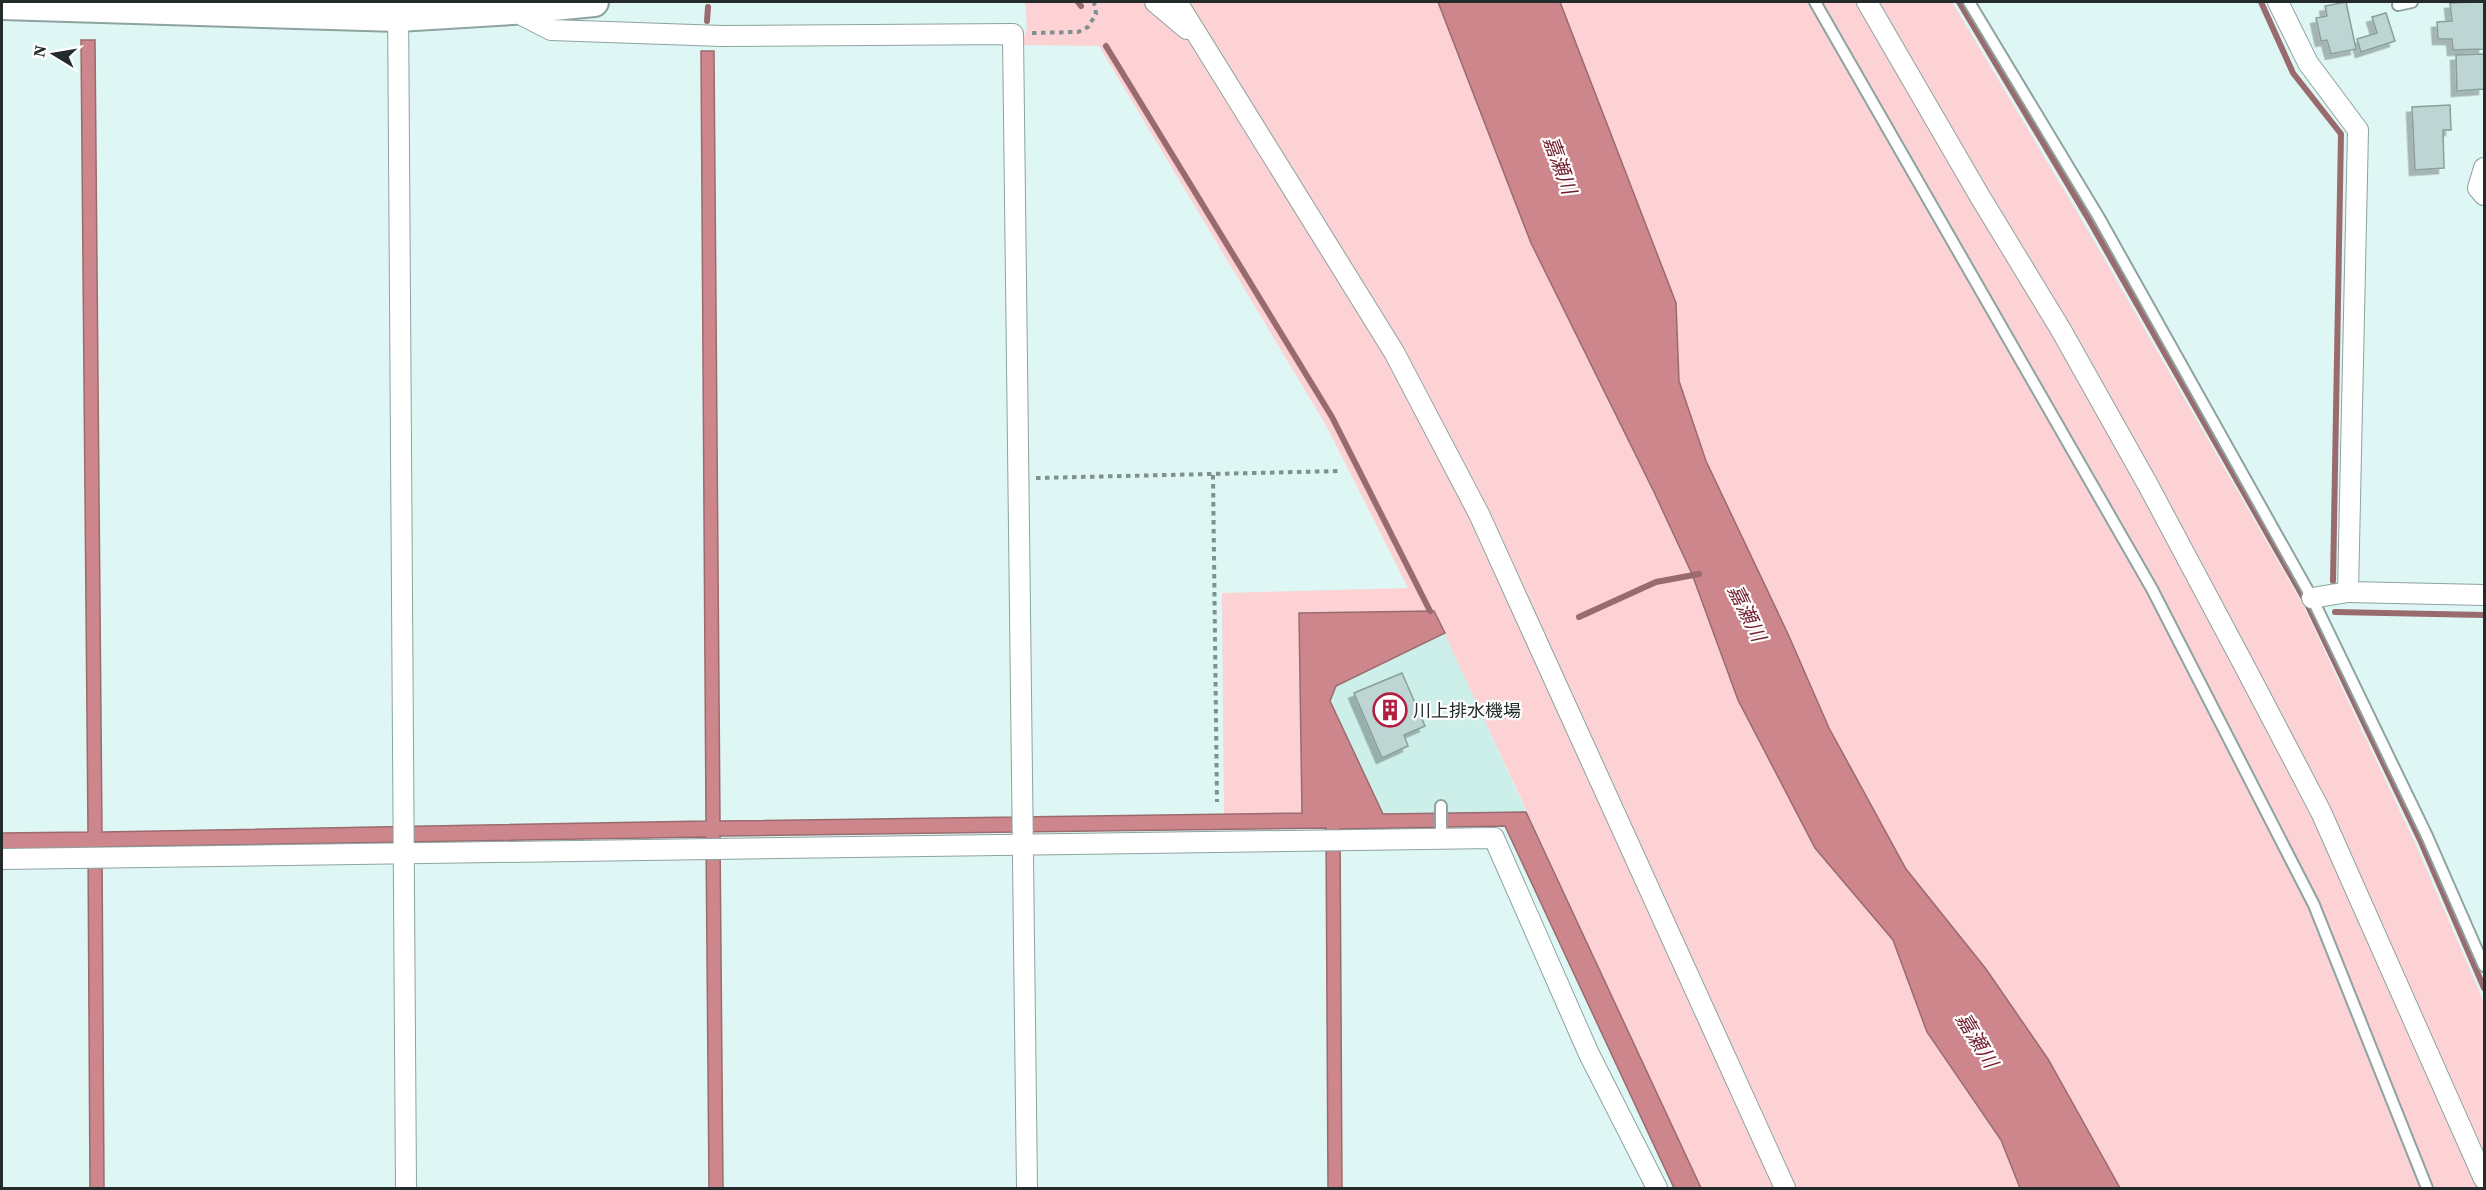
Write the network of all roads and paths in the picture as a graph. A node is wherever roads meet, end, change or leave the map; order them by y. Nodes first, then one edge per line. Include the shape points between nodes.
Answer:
1 (594, 2) edge
2 (1094, 2) edge
3 (1155, 2) edge
4 (1177, 2) edge
5 (1815, 2) edge
6 (1867, 2) edge
7 (1969, 2) edge
8 (2278, 2) edge
9 (2412, 2) edge
10 (2, 5) edge
11 (2398, 5) dead end
12 (398, 9) edge
13 (512, 10) junction
14 (1013, 34) junction
15 (1199, 38) junction
16 (2484, 168) edge
17 (2484, 195) edge
18 (1341, 471) dead end
19 (1213, 475) junction
20 (1018, 478) junction
21 (2348, 592) junction
22 (2484, 595) edge
23 (2312, 598) junction
24 (1217, 802) dead end
25 (1441, 806) dead end
26 (1441, 839) junction
27 (1024, 845) junction
28 (403, 853) junction
29 (2, 859) edge
30 (2484, 966) edge
31 (2484, 1179) edge
32 (406, 1188) edge
33 (1027, 1188) edge
34 (1657, 1188) edge
35 (1785, 1188) edge
36 (2427, 1188) edge

1 - 13 main road
2 - 14 path via 1096,14 1088,27 1078,32
3 - 15 street
4 - 15 street
5 - 36 lane via 2152,589 2314,904
6 - 31 street via 2061,330 2246,667 2321,812
7 - 23 lane via 2098,216
8 - 21 street via 2308,63 2358,130
9 - 11 lane
10 - 12 main road
12 - 13 main road
12 - 28 street
13 - 14 street via 551,30 722,36
14 - 20 street
15 - 35 street via 1394,352 1479,514
16 - 17 street via 2478,188
18 - 19 path
19 - 20 path
19 - 24 path
20 - 27 street
21 - 22 street
21 - 23 street
23 - 30 lane via 2427,836
25 - 26 lane
26 - 27 street
26 - 34 street via 1494,838 1590,1054
27 - 28 street
27 - 33 street
28 - 29 street
28 - 32 street

